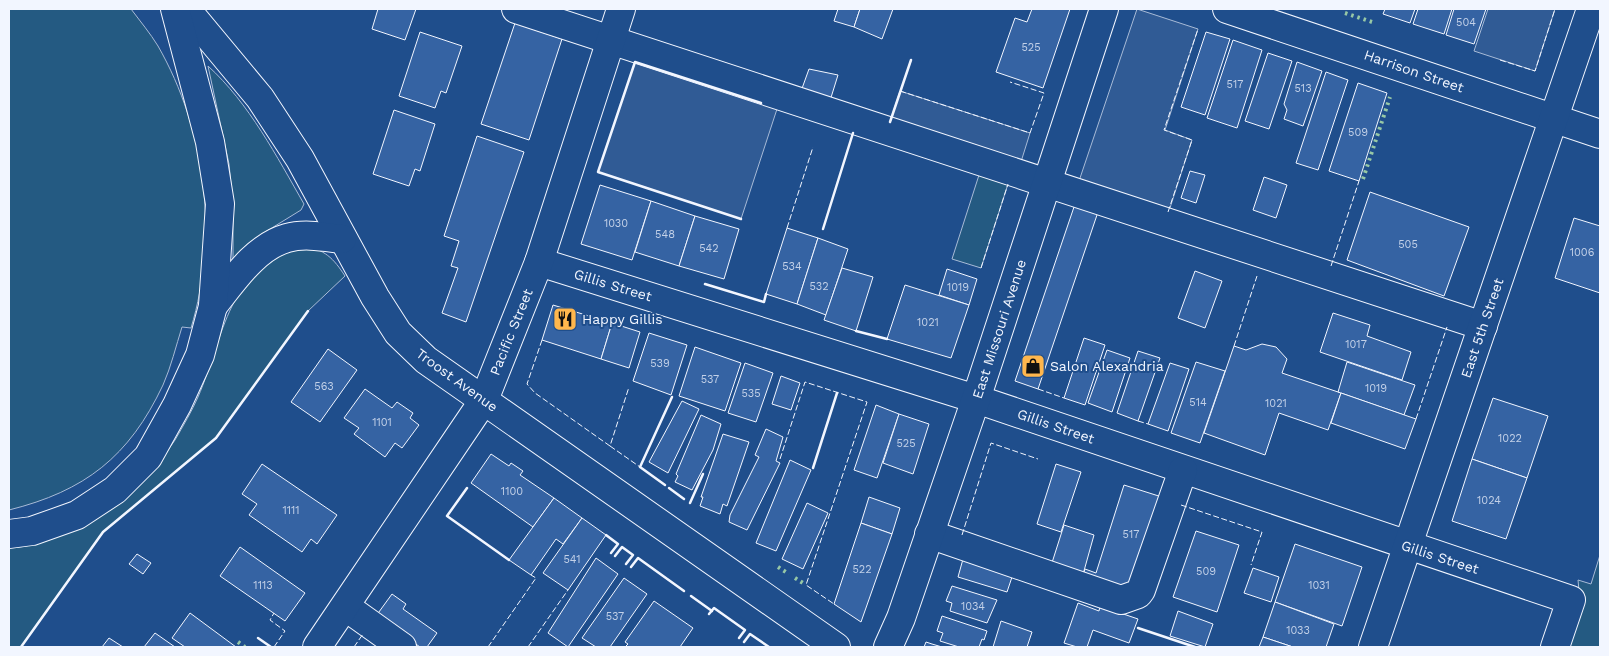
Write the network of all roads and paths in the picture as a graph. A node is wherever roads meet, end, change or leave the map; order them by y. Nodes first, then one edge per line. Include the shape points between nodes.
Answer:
1 (175, 9) edge
2 (186, 9) edge
3 (516, 9) edge
4 (621, 9) edge
5 (1104, 9) edge
6 (1227, 9) edge
7 (1591, 9) edge
8 (611, 39) junction
9 (1554, 118) junction
10 (1600, 134) edge
11 (1047, 183) junction
12 (342, 238) junction
13 (539, 262) junction
14 (213, 306) junction
15 (1483, 326) junction
16 (976, 399) junction
17 (484, 400) junction
18 (1183, 470) junction
19 (9, 534) edge
20 (929, 534) junction
21 (1407, 546) junction
22 (346, 607) junction
23 (317, 647) edge
24 (402, 647) edge
25 (836, 647) edge
26 (888, 647) edge
27 (1373, 647) edge
28 (1555, 647) edge

1 - 14 main road via 210,142 220,204
2 - 12 main road, Troost Avenue via 260,98 300,159
3 - 8 main road
4 - 8 main road, Pacific Street
5 - 11 main road, East Missouri Avenue
6 - 9 main road, Harrison Street
7 - 9 main road, East 5th Street
8 - 11 main road
8 - 13 main road, Pacific Street
9 - 10 main road, Harrison Street
9 - 15 main road, East 5th Street
11 - 15 main road
11 - 16 main road, East Missouri Avenue
12 - 14 main road via 287,238 264,249
12 - 17 main road, Troost Avenue via 398,333 426,360
13 - 16 main road, Gillis Street
13 - 17 main road, Pacific Street
14 - 19 main road via 200,355 148,457 115,490 77,515 32,531
15 - 21 main road, East 5th Street
16 - 18 main road, Gillis Street
16 - 20 main road, East Missouri Avenue
17 - 22 main road, Pacific Street
17 - 25 main road, Troost Avenue
18 - 20 main road via 1141,590 1127,600
18 - 21 main road, Gillis Street
20 - 26 main road, East Missouri Avenue
21 - 27 main road, East 5th Street
21 - 28 main road, Gillis Street via 1571,600
22 - 23 main road, Pacific Street
22 - 24 main road

